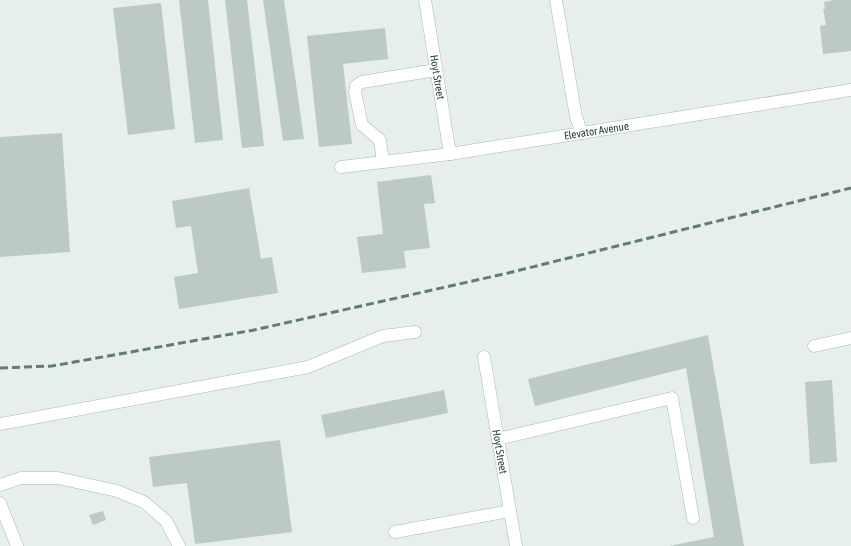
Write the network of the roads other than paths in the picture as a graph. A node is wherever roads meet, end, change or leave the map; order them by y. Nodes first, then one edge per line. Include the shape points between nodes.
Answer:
1 (425, 0) edge
2 (556, 0) edge
3 (436, 70) junction
4 (851, 90) edge
5 (582, 133) junction
6 (450, 154) junction
7 (383, 162) junction
8 (341, 167) dead end
9 (415, 332) dead end
10 (851, 338) edge
11 (814, 346) dead end
12 (484, 357) dead end
13 (0, 424) edge
14 (498, 439) junction
15 (0, 485) edge
16 (0, 503) edge
17 (510, 512) junction
18 (693, 518) dead end
19 (395, 532) dead end
20 (17, 546) edge
21 (179, 546) edge
22 (516, 546) edge

1 - 3 street, Hoyt Street
2 - 5 street via 576,117
3 - 6 street, Hoyt Street
3 - 7 street via 362,82 356,86 362,125 380,140
4 - 5 street, Elevator Avenue
5 - 6 street, Elevator Avenue
6 - 7 street, Elevator Avenue
7 - 8 street, Elevator Avenue
9 - 13 street via 383,336 308,367
10 - 11 street
12 - 14 street, Hoyt Street
14 - 17 street, Hoyt Street
14 - 18 street via 672,398
15 - 21 street via 21,478 58,478 118,491 144,502 166,521
16 - 20 street
17 - 19 street
17 - 22 street, Hoyt Street

